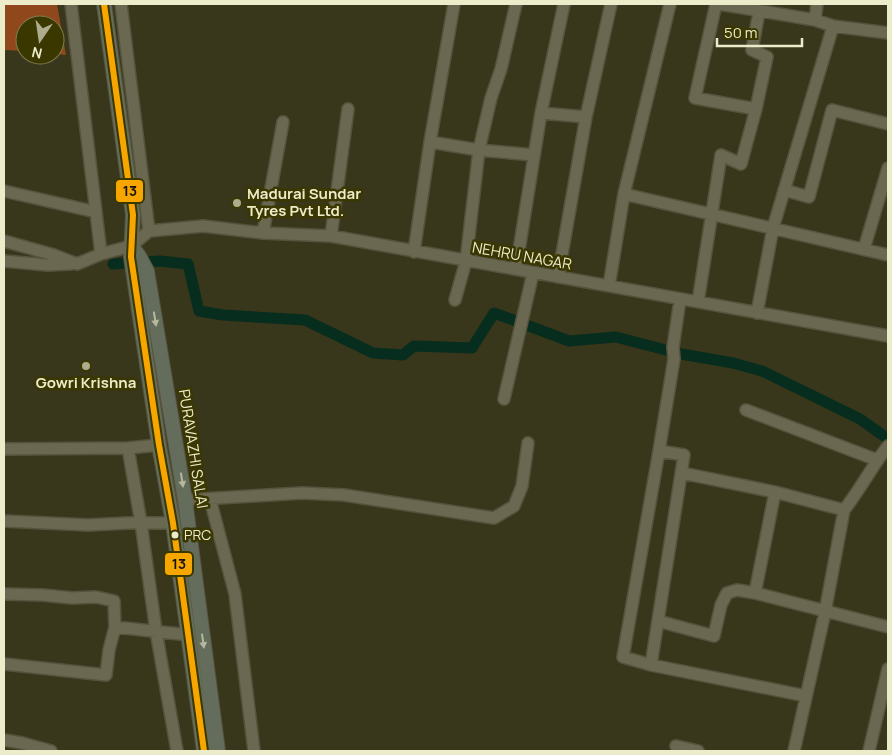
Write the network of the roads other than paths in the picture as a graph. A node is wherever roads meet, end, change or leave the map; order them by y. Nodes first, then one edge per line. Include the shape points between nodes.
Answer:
1 (71, 4) edge
2 (104, 4) edge
3 (121, 4) edge
4 (454, 4) edge
5 (516, 4) edge
6 (564, 4) edge
7 (611, 4) edge
8 (670, 4) edge
9 (718, 4) edge
10 (817, 4) edge
11 (735, 6) edge
12 (759, 12) junction
13 (814, 20) junction
14 (833, 26) junction
15 (888, 32) edge
16 (348, 109) dead end
17 (756, 109) junction
18 (541, 113) junction
19 (586, 117) junction
20 (283, 122) dead end
21 (888, 124) edge
22 (430, 142) junction
23 (479, 150) junction
24 (534, 155) junction
25 (888, 168) edge
26 (784, 190) junction
27 (4, 191) edge
28 (624, 194) junction
29 (96, 212) junction
30 (712, 214) junction
31 (773, 228) junction
32 (149, 231) junction
33 (263, 233) junction
34 (331, 236) junction
35 (4, 241) edge
36 (864, 249) junction
37 (414, 252) junction
38 (100, 254) junction
39 (888, 255) edge
40 (134, 257) junction
41 (4, 261) edge
42 (466, 262) junction
43 (76, 264) junction
44 (516, 269) junction
45 (533, 272) junction
46 (558, 277) junction
47 (609, 286) junction
48 (455, 300) dead end
49 (680, 300) junction
50 (698, 302) junction
51 (757, 313) junction
52 (888, 336) edge
53 (504, 399) dead end
54 (746, 410) dead end
55 (528, 443) dead end
56 (159, 445) junction
57 (888, 446) edge
58 (128, 448) junction
59 (4, 449) edge
60 (659, 451) junction
61 (877, 460) junction
62 (682, 473) junction
63 (775, 492) junction
64 (210, 499) junction
65 (185, 500) junction
66 (844, 510) junction
67 (4, 521) edge
68 (141, 523) junction
69 (173, 523) junction
70 (755, 593) junction
71 (4, 594) edge
72 (825, 612) junction
73 (658, 621) junction
74 (115, 627) junction
75 (888, 627) edge
76 (156, 631) junction
77 (189, 635) junction
78 (4, 664) edge
79 (651, 665) junction
80 (888, 669) edge
81 (806, 696) junction
82 (884, 707) edge
83 (4, 740) edge
84 (676, 746) dead end
85 (51, 751) edge
86 (177, 751) edge
87 (204, 751) edge
88 (218, 751) edge
89 (254, 751) edge
90 (698, 751) edge
91 (794, 751) edge
92 (869, 751) edge

1 - 29 street
2 - 40 main road via 133,215
3 - 32 street
4 - 22 street
5 - 23 street
6 - 18 street
7 - 19 street
8 - 28 street
9 - 11 street
9 - 17 street via 695,98
10 - 13 street
11 - 12 street
12 - 13 street
12 - 17 street via 752,50 767,57
13 - 14 street
14 - 15 street
14 - 26 street
16 - 34 street
17 - 30 street via 741,164 722,154
18 - 19 street
18 - 24 street
19 - 46 street
20 - 33 street
21 - 26 street via 832,110 808,197
22 - 23 street
22 - 37 street
23 - 24 street
23 - 42 street
24 - 44 street
25 - 36 street
26 - 31 street
27 - 29 street
28 - 30 street
28 - 47 street
29 - 38 street
30 - 31 street
30 - 50 street
31 - 36 street
31 - 51 street
32 - 33 street, NEHRU NAGAR via 203,226
32 - 40 street
33 - 34 street, NEHRU NAGAR
34 - 37 street, NEHRU NAGAR
35 - 43 street
36 - 39 street
37 - 42 street, NEHRU NAGAR
38 - 40 street
38 - 43 street
40 - 56 main road
40 -> 65 main road, PURAVAZHI SALAI via 148,271
41 - 43 street
42 - 44 street, NEHRU NAGAR
42 - 48 street
44 - 45 street, NEHRU NAGAR
45 - 46 street, NEHRU NAGAR
45 - 53 street
46 - 47 street, NEHRU NAGAR
47 - 49 street, NEHRU NAGAR
49 - 50 street, NEHRU NAGAR
49 - 60 street
50 - 51 street, NEHRU NAGAR
51 - 52 street, NEHRU NAGAR
54 - 61 street
55 - 64 street via 522,486 514,506 494,518 344,495 302,493
56 - 58 street
56 - 69 main road
57 - 61 street
58 - 59 street
58 - 68 street
60 - 62 street via 684,455
60 - 79 street via 623,657
61 - 66 street
62 - 63 street
62 - 73 street
63 - 66 street
63 - 70 street
64 - 65 street
64 - 89 street via 235,594
65 -> 88 main road, PURAVAZHI SALAI
66 - 72 street
67 - 68 street via 88,525
68 - 69 street
68 - 76 street
69 - 77 main road
70 - 72 street
70 - 73 street via 737,590 727,593 714,636
71 - 74 street via 96,597 114,601
72 - 75 street
72 - 81 street
73 - 79 street
74 - 76 street
74 - 78 street via 106,675
76 - 77 street
76 - 86 street
77 - 87 main road
79 - 81 street
80 - 82 street
81 - 91 street
82 - 92 street
83 - 85 street
84 - 90 street

